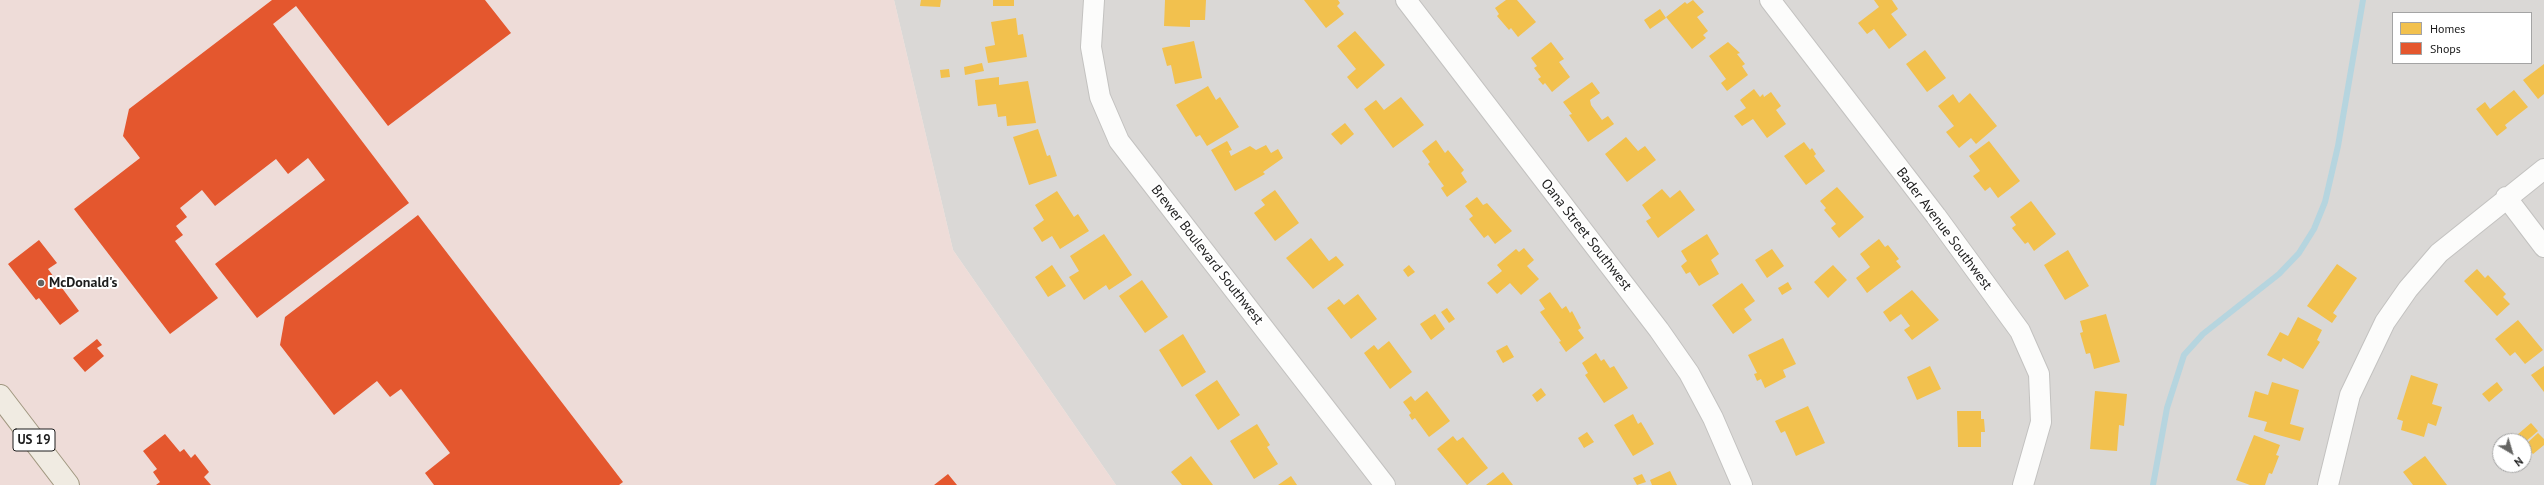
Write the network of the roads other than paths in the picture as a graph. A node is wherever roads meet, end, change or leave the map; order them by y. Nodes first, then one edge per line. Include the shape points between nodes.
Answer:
1 (1094, 0) edge
2 (1406, 0) edge
3 (1770, 0) edge
4 (2544, 168) edge
5 (2506, 197) junction
6 (2544, 247) edge
7 (0, 396) edge
8 (68, 485) edge
9 (1385, 485) edge
10 (1742, 485) edge
11 (2023, 485) edge
12 (2328, 485) edge

1 - 9 street, Brewer Boulevard Southwest via 1091,47 1100,97 1119,141
2 - 10 street, Oana Street Southwest via 1659,330 1689,373 1713,418
3 - 11 street, Bader Avenue Southwest via 1936,216 2020,331 2038,374 2041,422
4 - 5 street
5 - 6 street
5 - 12 street via 2439,253 2408,289 2385,322 2350,395
7 - 8 main road, US 19

